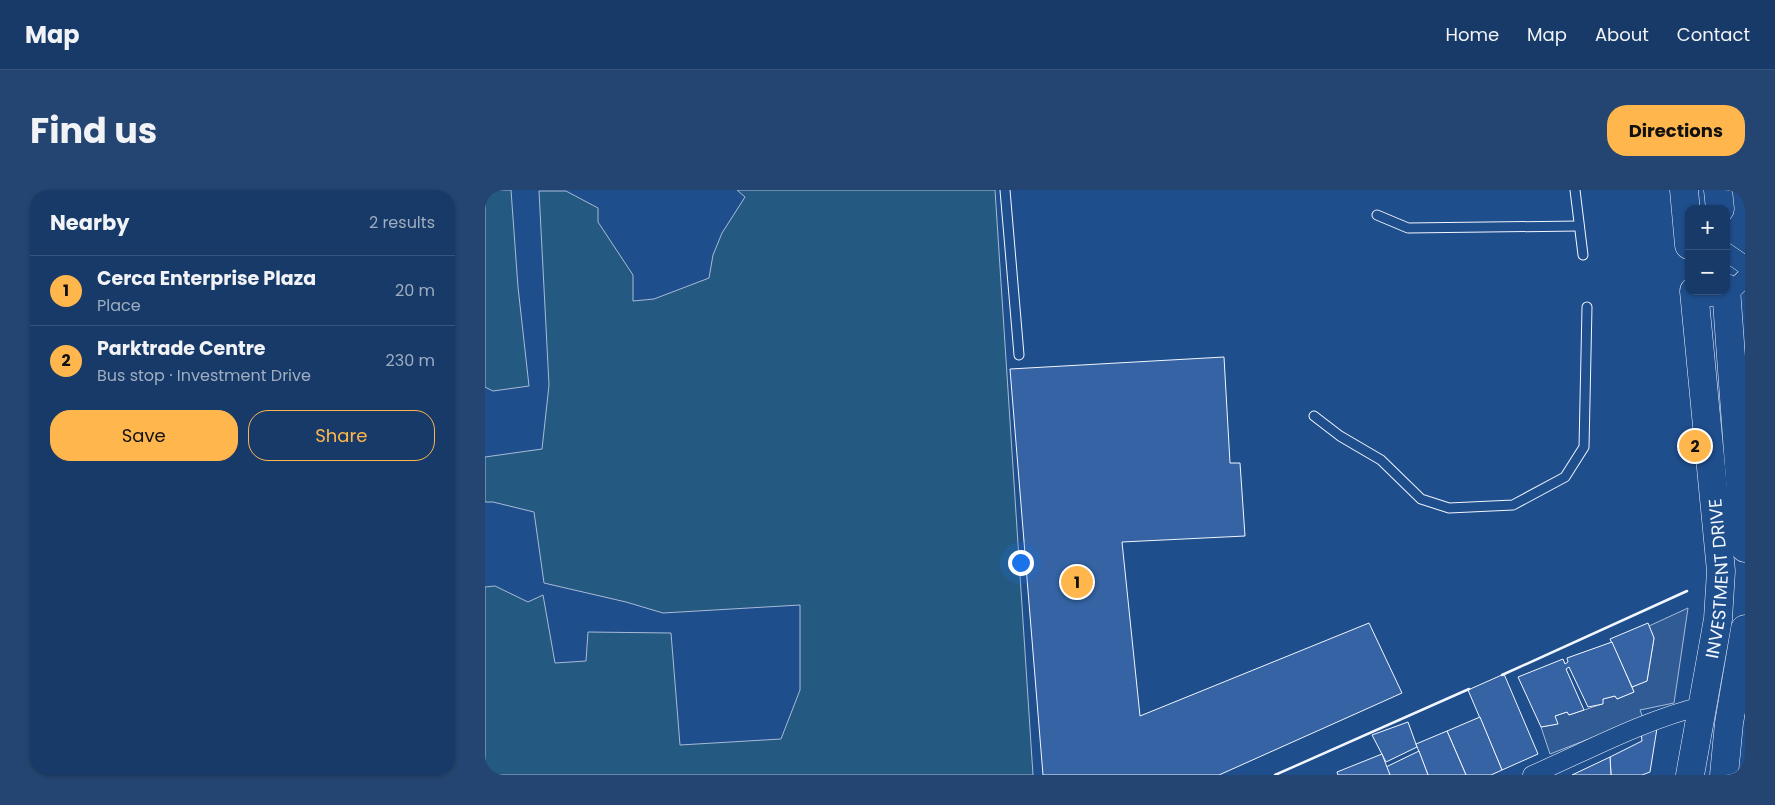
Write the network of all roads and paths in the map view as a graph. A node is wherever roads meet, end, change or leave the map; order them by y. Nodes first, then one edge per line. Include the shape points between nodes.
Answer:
1 (1005, 190) edge
2 (1575, 190) edge
3 (1684, 190) edge
4 (1718, 190) edge
5 (1685, 205) edge
6 (1720, 205) edge
7 (1377, 215) dead end
8 (1579, 226) junction
9 (1583, 255) dead end
10 (1730, 255) edge
11 (1745, 266) edge
12 (1733, 287) edge
13 (1694, 295) edge
14 (1587, 307) dead end
15 (1019, 355) dead end
16 (1313, 416) dead end
17 (1745, 548) edge
18 (1745, 629) edge
19 (1739, 695) edge
20 (1702, 706) junction
21 (1532, 775) edge
22 (1690, 775) edge
23 (1723, 775) edge

1 - 15 lane
2 - 8 lane
3 - 5 main road
4 - 6 main road
7 - 8 lane via 1408,228
8 - 9 lane
10 - 11 street
12 - 17 main road, INVESTMENT DRIVE
13 - 20 main road, INVESTMENT DRIVE via 1721,571 1718,619
14 - 16 lane via 1584,447 1565,476 1513,505 1449,508 1421,499 1381,460
18 - 19 main road, INVESTMENT DRIVE
19 - 23 main road, INVESTMENT DRIVE
20 - 21 street via 1641,727
20 - 22 main road, INVESTMENT DRIVE

